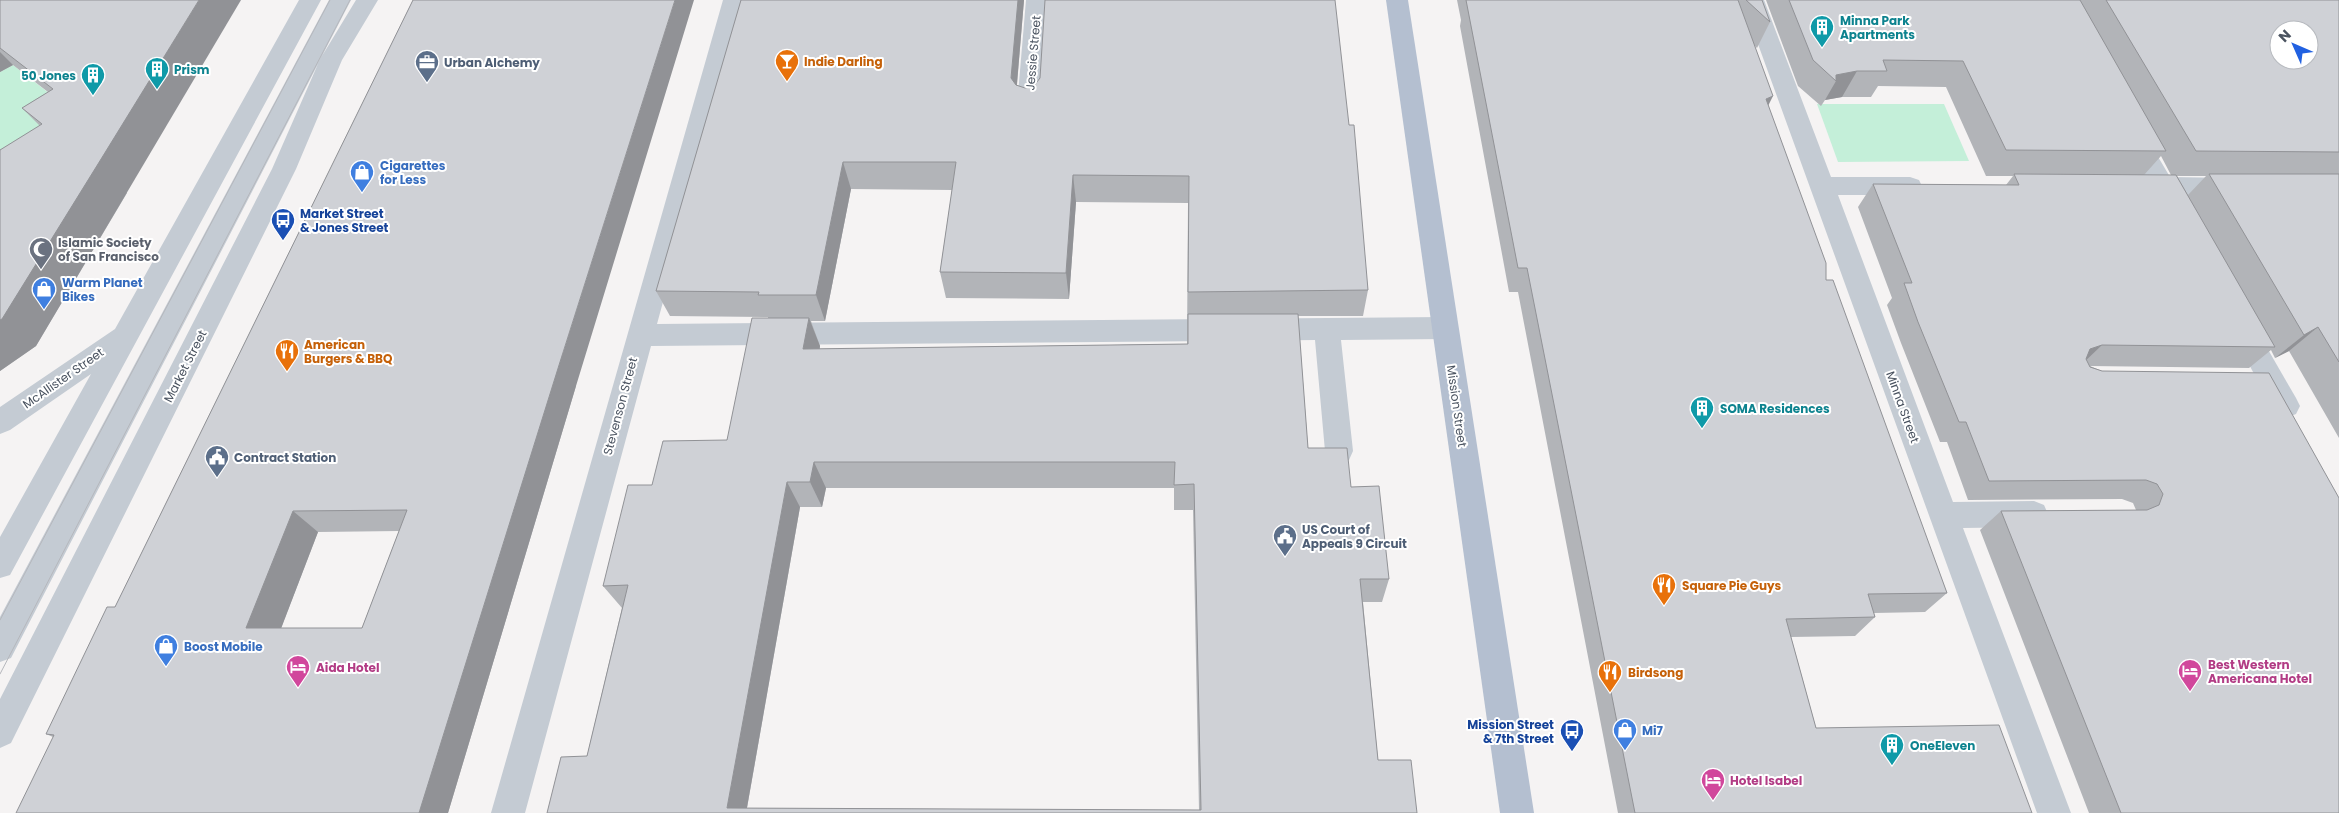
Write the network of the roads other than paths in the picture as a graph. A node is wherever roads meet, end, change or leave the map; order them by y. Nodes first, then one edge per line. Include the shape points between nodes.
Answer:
1 (310, 0) edge
2 (340, 0) edge
3 (367, 0) edge
4 (734, 0) edge
5 (1037, 0) edge
6 (1397, 0) edge
7 (1753, 0) edge
8 (1029, 106) edge
9 (2122, 113) edge
10 (1821, 186) junction
11 (1935, 186) edge
12 (2124, 186) edge
13 (2162, 186) junction
14 (2255, 187) edge
15 (2187, 230) edge
16 (2229, 304) edge
17 (1445, 328) junction
18 (1327, 329) junction
19 (127, 334) junction
20 (640, 335) junction
21 (2240, 380) edge
22 (2272, 381) junction
23 (0, 422) edge
24 (2296, 424) edge
25 (1339, 452) edge
26 (2056, 514) edge
27 (1943, 515) junction
28 (8, 531) edge
29 (100, 535) junction
30 (59, 536) junction
31 (0, 565) edge
32 (0, 648) edge
33 (0, 732) edge
34 (508, 813) edge
35 (1517, 813) edge
36 (2054, 813) edge

1 - 19 street
2 - 30 street
3 - 29 street, Market Street via 331,60 284,168
4 - 20 street, Stevenson Street
5 - 8 street, Jessie Street
6 - 17 main road, Mission Street
7 - 10 street, Minna Street
9 - 13 street
10 - 11 street
10 - 27 street, Minna Street
12 - 13 street
13 - 14 street
13 - 15 street
16 - 22 street
17 - 18 street
17 - 35 main road, Mission Street
18 - 20 street
18 - 25 street
19 - 23 street, McAllister Street
19 - 28 street
20 - 34 street, Stevenson Street
21 - 22 street
22 - 24 street
26 - 27 street
27 - 36 street, Minna Street
28 - 30 street
28 - 31 street
29 - 30 street
29 - 33 street, Market Street
30 - 32 street

